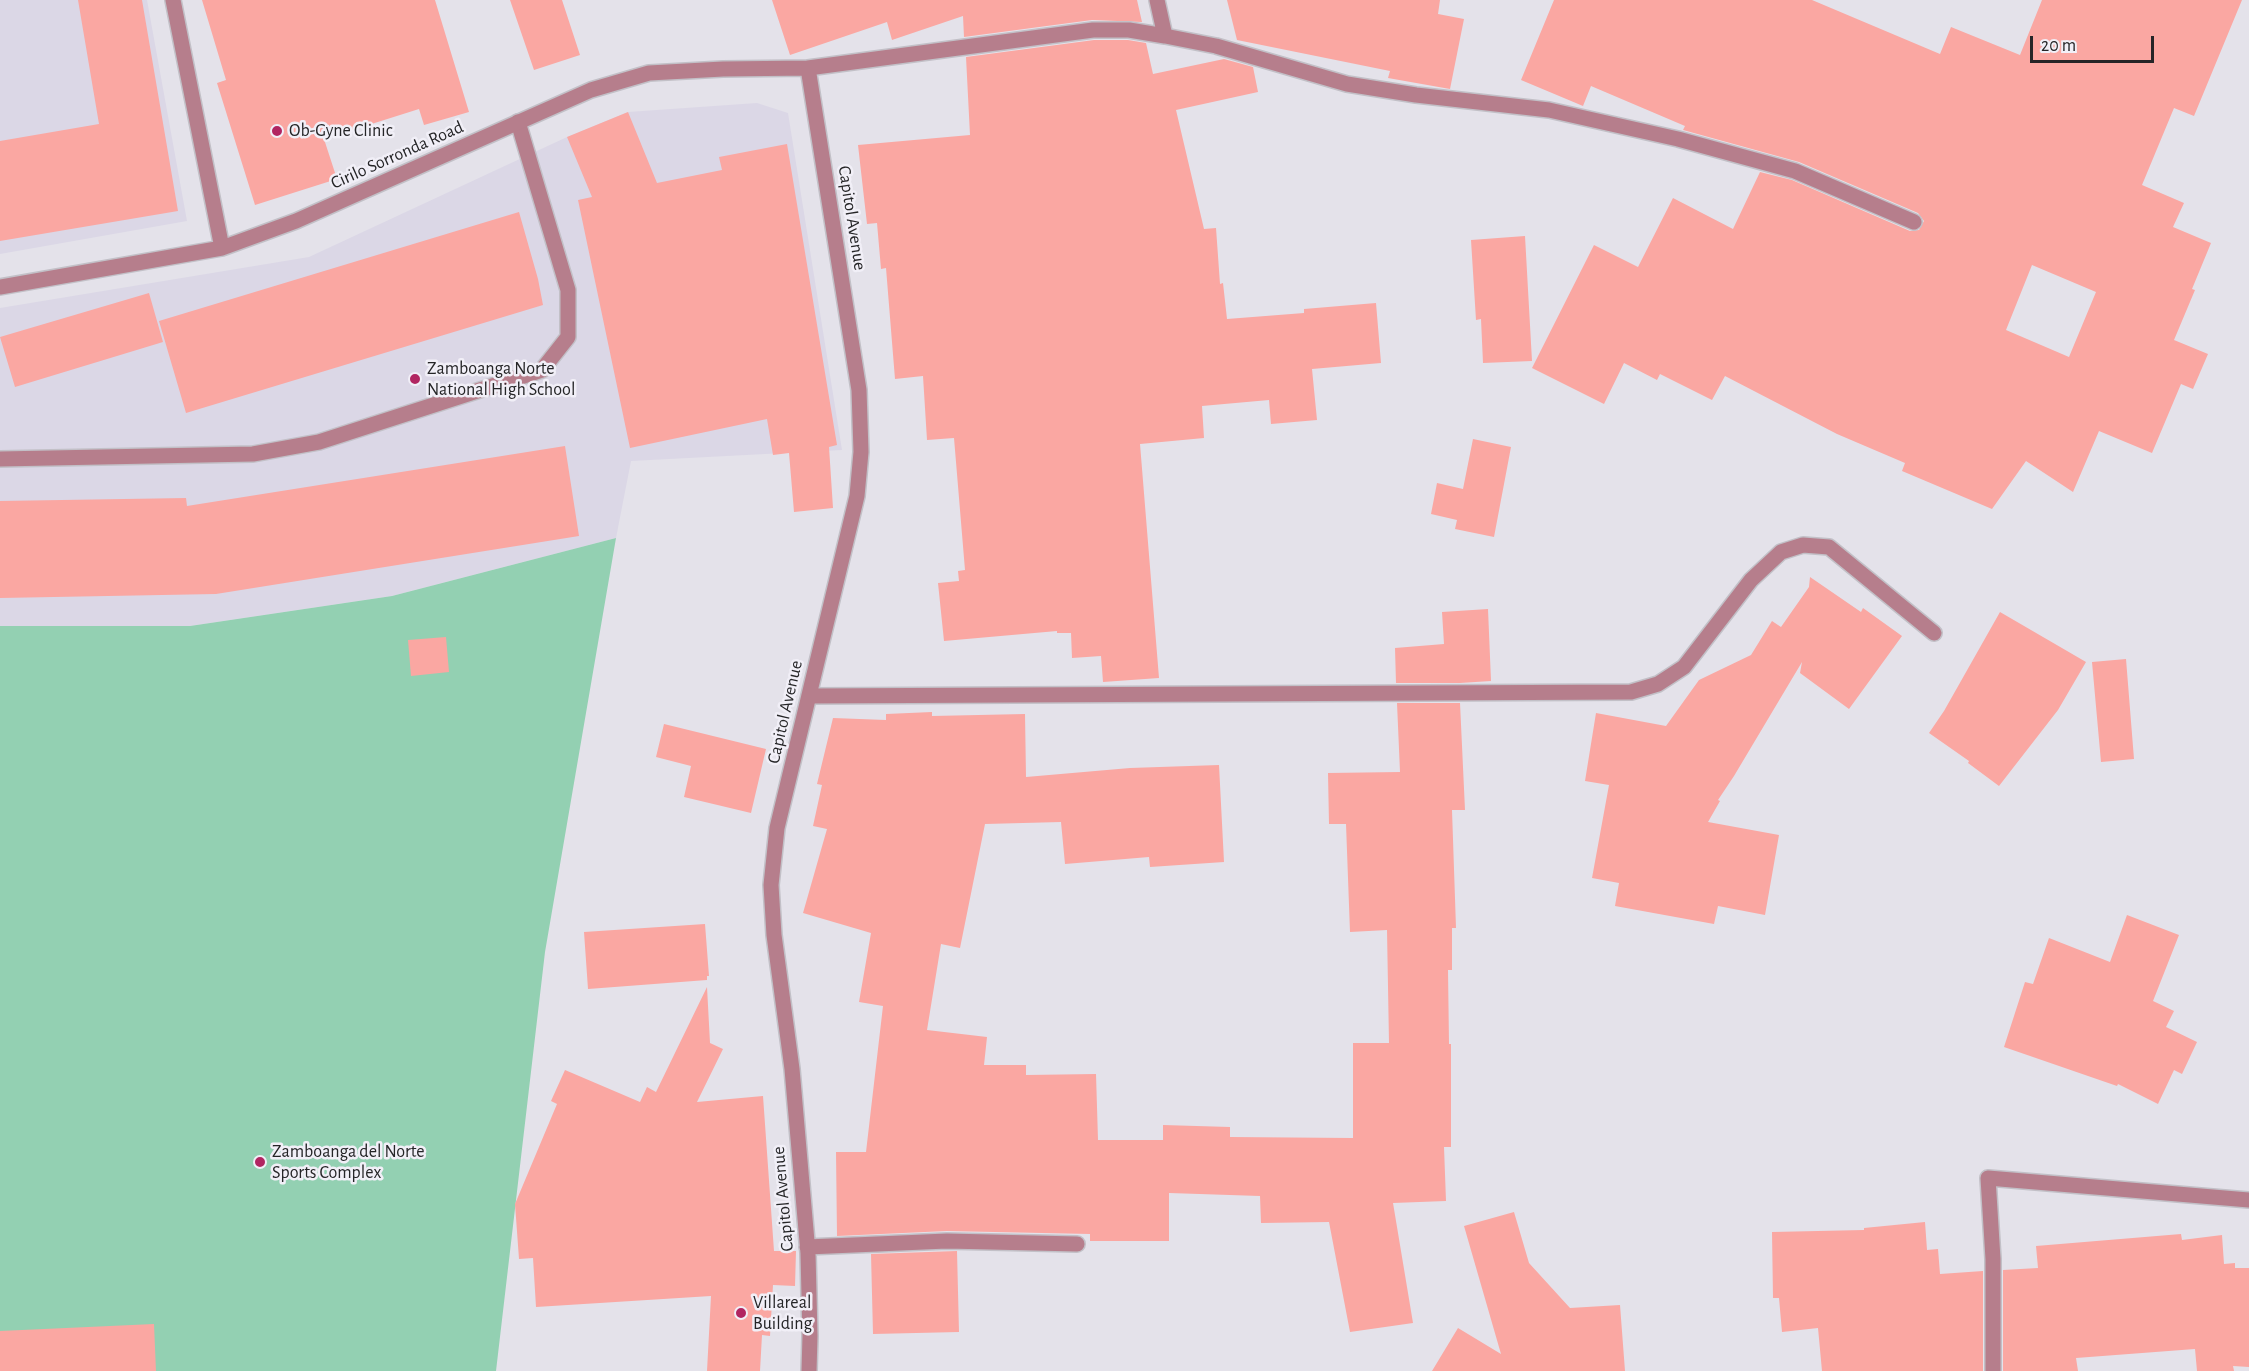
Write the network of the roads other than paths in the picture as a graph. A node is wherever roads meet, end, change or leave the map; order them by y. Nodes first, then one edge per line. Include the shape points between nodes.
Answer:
1 (173, 0) edge
2 (1157, 0) edge
3 (1165, 36) junction
4 (808, 68) junction
5 (518, 122) junction
6 (1914, 222) dead end
7 (222, 248) junction
8 (0, 287) edge
9 (0, 459) edge
10 (1934, 633) dead end
11 (809, 696) junction
12 (2249, 1200) edge
13 (1077, 1244) dead end
14 (807, 1247) junction
15 (809, 1371) edge
16 (1993, 1371) edge

1 - 7 street
2 - 3 street
3 - 4 street, Cirilo Sorronda Road via 1093,30
3 - 6 street, Cirilo Sorronda Road via 1216,46 1347,84 1550,110 1678,139 1796,171
4 - 5 street, Cirilo Sorronda Road via 649,74 591,90
4 - 11 street, Capitol Avenue via 859,390 861,452 856,496
5 - 7 street, Cirilo Sorronda Road via 296,221
5 - 9 street via 568,290 568,337 542,370 319,442 253,454
7 - 8 street, Cirilo Sorronda Road
10 - 11 street via 1829,547 1803,545 1780,552 1751,580 1684,667 1658,684 1631,692
11 - 14 street, Capitol Avenue via 777,828 771,885
12 - 16 street via 1988,1178
13 - 14 street via 947,1241
14 - 15 street, Capitol Avenue

